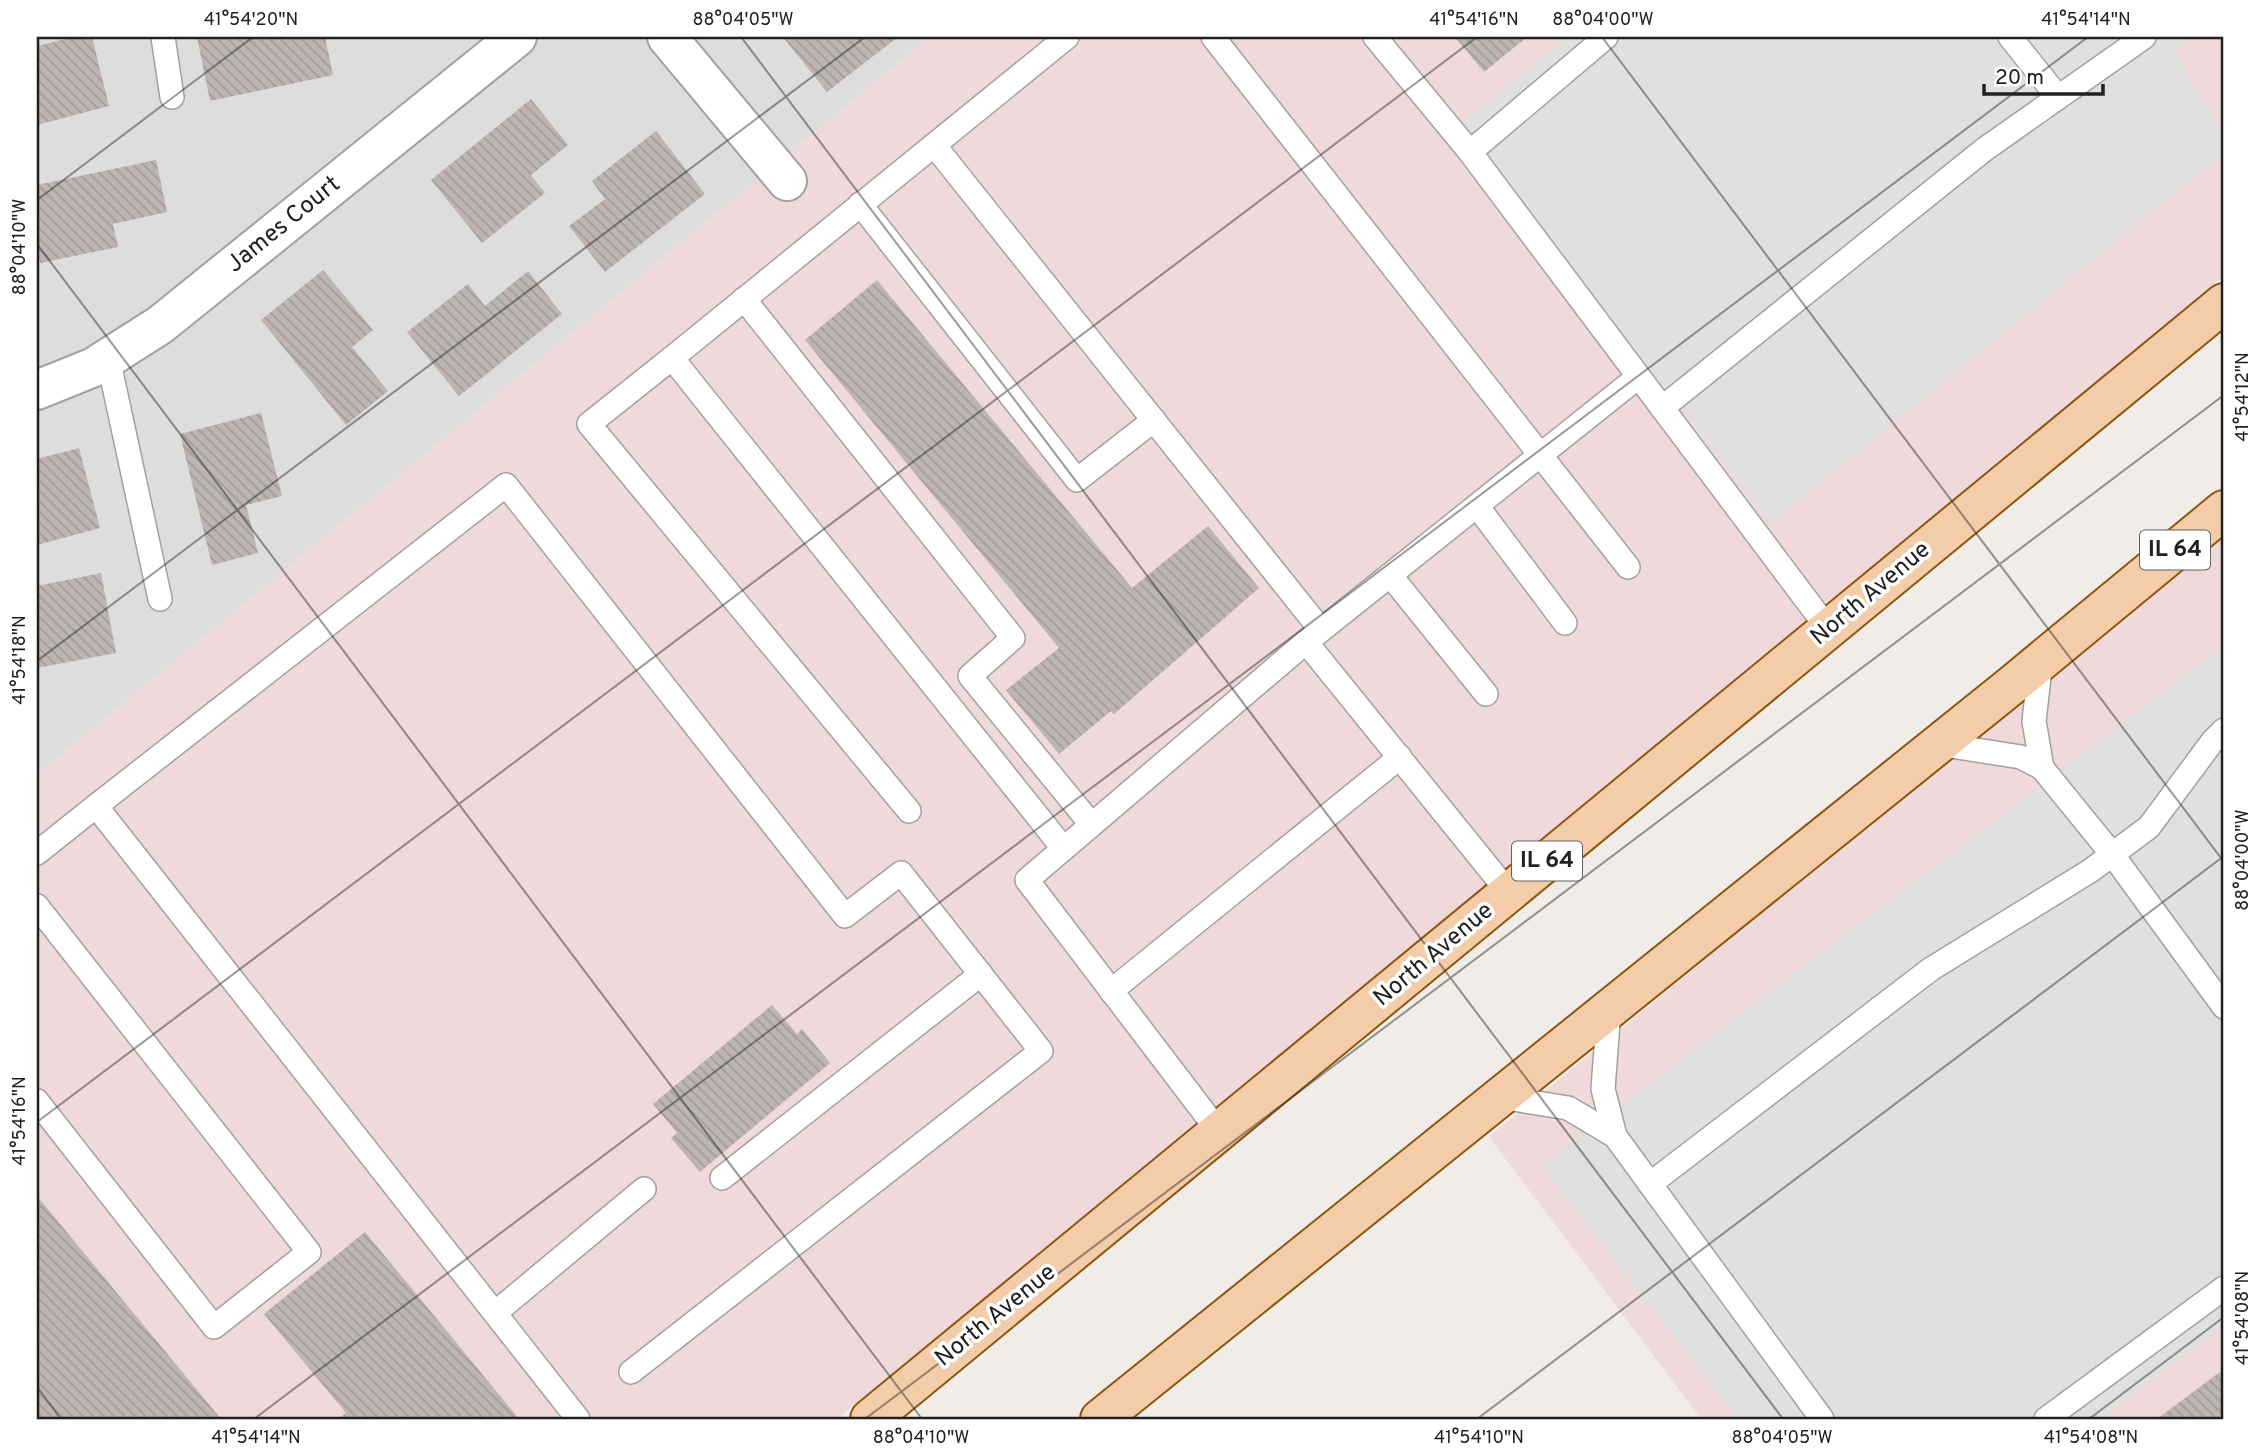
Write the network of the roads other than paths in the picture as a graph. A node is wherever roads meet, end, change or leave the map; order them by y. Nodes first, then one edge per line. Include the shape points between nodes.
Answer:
1 (163, 37) edge
2 (517, 37) edge
3 (667, 37) edge
4 (1067, 37) edge
5 (1213, 37) edge
6 (1375, 37) edge
7 (1606, 37) edge
8 (2010, 37) edge
9 (2144, 37) edge
10 (172, 97) dead end
11 (2058, 97) junction
12 (934, 145) junction
13 (1470, 152) junction
14 (787, 181) dead end
15 (860, 204) junction
16 (744, 299) junction
17 (2224, 303) edge
18 (108, 358) junction
19 (672, 358) junction
20 (1639, 377) junction
21 (37, 390) edge
22 (1662, 408) junction
23 (1154, 420) junction
24 (1541, 455) junction
25 (1477, 506) junction
26 (2224, 510) edge
27 (1628, 567) dead end
28 (1390, 575) junction
29 (160, 599) dead end
30 (1564, 623) dead end
31 (1829, 630) junction
32 (1314, 636) junction
33 (2041, 660) junction
34 (1486, 694) dead end
35 (2224, 730) edge
36 (1938, 744) junction
37 (1400, 757) junction
38 (2042, 768) junction
39 (96, 806) junction
40 (909, 811) dead end
41 (1091, 824) junction
42 (1063, 848) junction
43 (37, 853) edge
44 (2112, 854) junction
45 (1509, 893) junction
46 (37, 905) edge
47 (981, 974) junction
48 (1111, 991) junction
49 (2224, 1007) edge
50 (1609, 1009) junction
51 (1500, 1097) junction
52 (37, 1101) edge
53 (1219, 1132) junction
54 (1615, 1136) junction
55 (722, 1178) dead end
56 (1650, 1184) junction
57 (644, 1189) dead end
58 (2224, 1287) edge
59 (495, 1313) junction
60 (631, 1372) dead end
61 (1103, 1418) edge
62 (578, 1419) edge
63 (870, 1419) edge
64 (1822, 1419) edge
65 (2046, 1419) edge

1 - 10 lane
2 - 18 street, James Court via 160,325
3 - 14 street
4 - 12 lane
5 - 24 lane
6 - 13 lane
7 - 13 lane
8 - 11 lane
9 - 11 lane
11 - 22 lane via 1905,211
12 - 15 lane
12 - 23 lane
13 - 20 lane
15 - 16 lane
15 - 23 lane via 1077,480
16 - 19 lane
16 - 41 lane via 1013,638 970,676
17 - 31 main road, North Avenue / IL 64
18 - 21 street, James Court
18 - 29 lane
19 - 40 lane via 589,424
19 - 42 lane
20 - 22 lane
20 - 24 lane
22 - 31 lane
23 - 32 lane
24 - 25 lane
24 - 27 lane
25 - 28 lane
25 - 30 lane
26 - 33 main road, IL 64
28 - 32 lane
28 - 34 lane
31 - 45 main road, North Avenue / IL 64
32 - 37 lane
32 - 41 lane
33 - 36 main road, IL 64
33 - 38 lane via 2034,721
35 - 44 lane via 2149,827
36 - 38 lane via 2021,757
36 - 50 main road, IL 64
37 - 45 lane
37 - 48 lane
38 - 44 lane
39 - 43 lane
39 - 47 lane via 506,485 845,916 901,873
39 - 59 lane
41 - 42 lane
42 - 48 lane via 1027,880
44 - 49 lane
44 - 56 lane via 1931,969
45 - 53 main road, North Avenue / IL 64
46 - 52 lane via 309,1252 214,1327
47 - 55 lane
47 - 60 lane via 1041,1051
48 - 53 lane
50 - 51 main road, IL 64
50 - 54 lane via 1603,1088
51 - 54 lane via 1568,1108
51 - 61 main road, IL 64
53 - 63 main road, North Avenue / IL 64
54 - 56 lane
56 - 64 lane
57 - 59 lane
58 - 65 lane
59 - 62 lane

